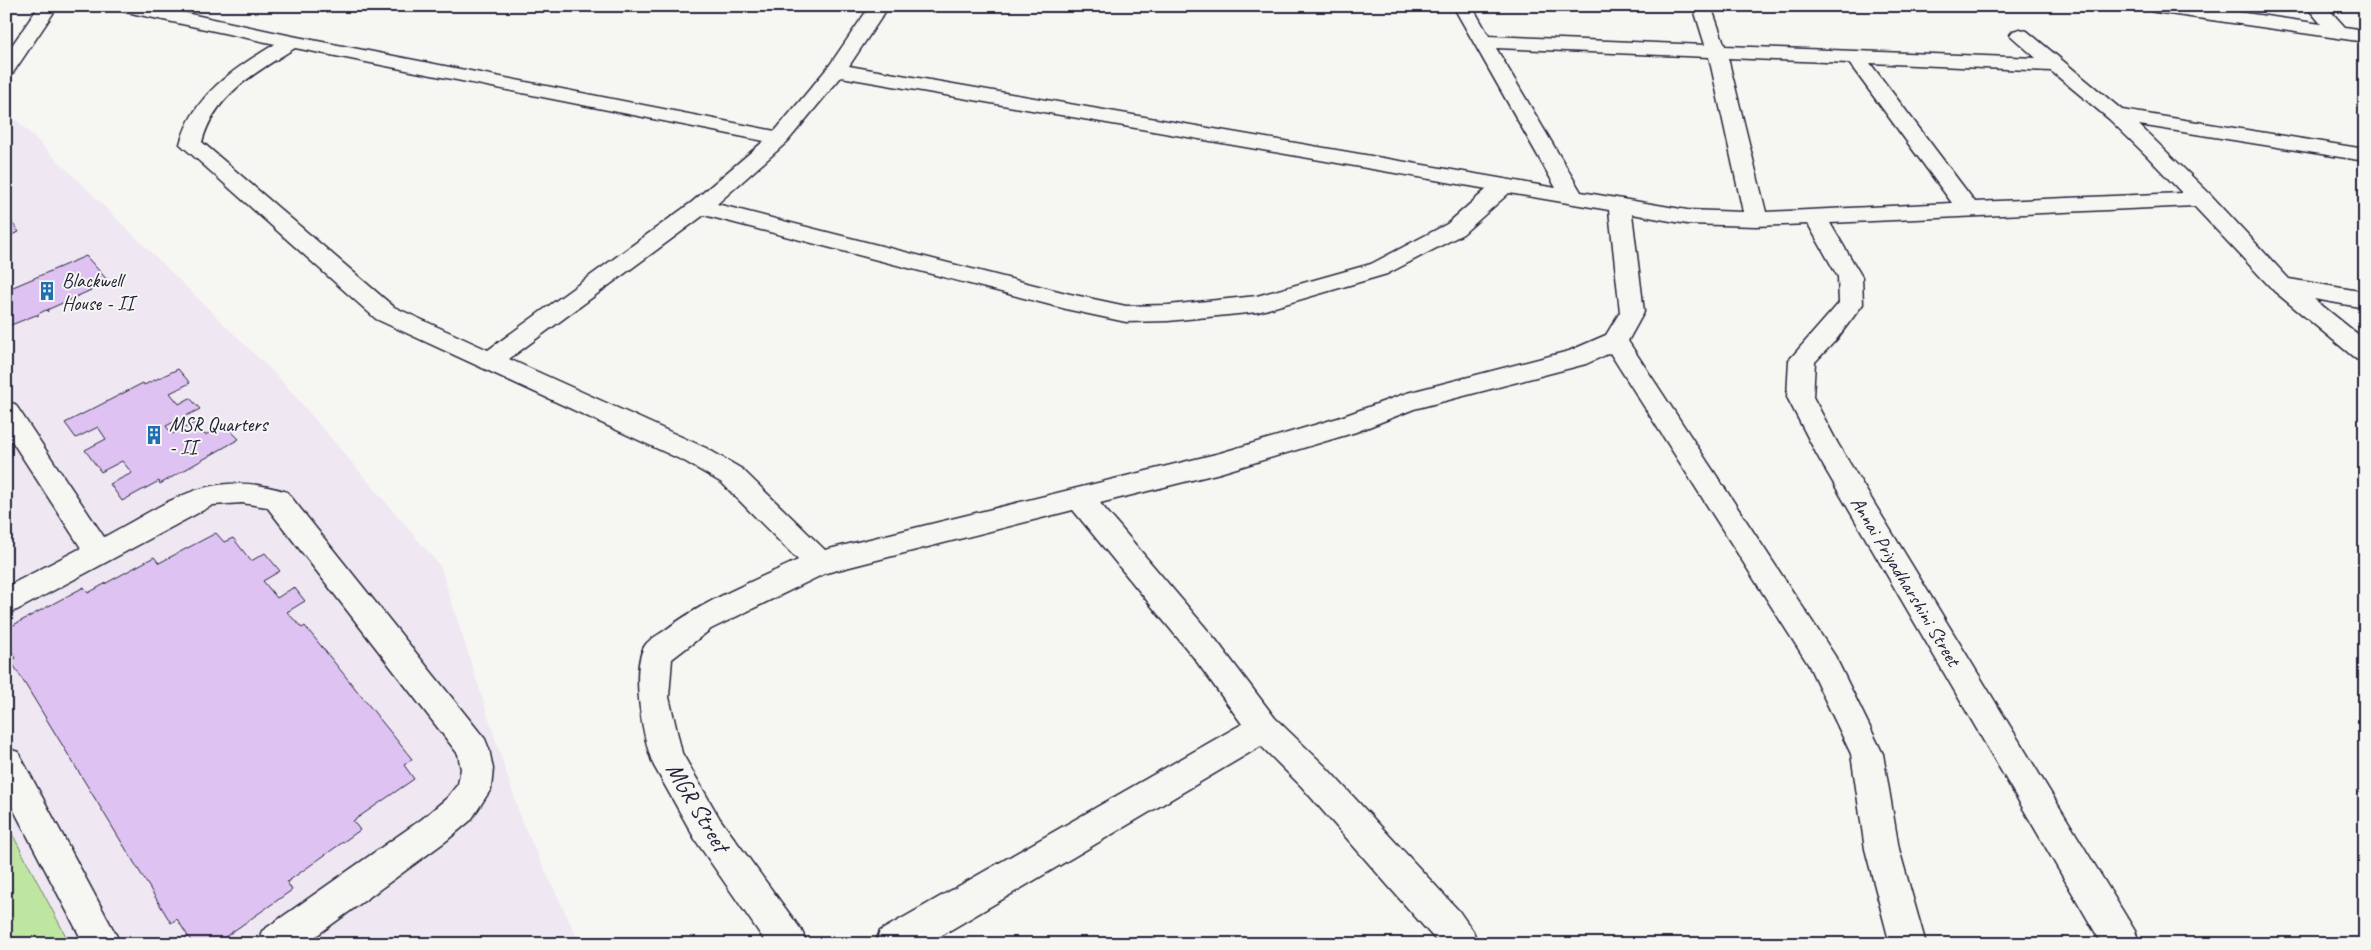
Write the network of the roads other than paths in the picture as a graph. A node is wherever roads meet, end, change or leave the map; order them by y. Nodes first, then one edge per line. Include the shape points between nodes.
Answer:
1 (50, 6) edge
2 (126, 6) edge
3 (880, 6) edge
4 (1462, 6) edge
5 (1702, 6) edge
6 (2155, 6) edge
7 (2315, 6) edge
8 (2339, 32) junction
9 (2020, 35) dead end
10 (2365, 36) edge
11 (292, 42) junction
12 (1483, 42) junction
13 (1717, 52) junction
14 (1855, 57) junction
15 (2056, 65) junction
16 (6, 69) edge
17 (836, 70) junction
18 (2116, 115) junction
19 (780, 138) junction
20 (2365, 155) edge
21 (1504, 186) junction
22 (1573, 198) junction
23 (2202, 200) junction
24 (1620, 206) junction
25 (700, 207) junction
26 (1968, 209) junction
27 (1814, 215) junction
28 (1756, 219) junction
29 (2282, 286) junction
30 (2365, 300) edge
31 (1615, 341) junction
32 (2365, 353) edge
33 (490, 361) junction
34 (6, 411) edge
35 (1080, 498) junction
36 (98, 551) junction
37 (819, 563) junction
38 (6, 601) edge
39 (1264, 728) junction
40 (6, 762) edge
41 (103, 944) edge
42 (275, 944) edge
43 (789, 944) edge
44 (893, 944) edge
45 (1460, 944) edge
46 (1908, 944) edge
47 (2122, 944) edge

1 - 16 street
2 - 11 street
3 - 17 street
4 - 12 street
5 - 13 street
6 - 8 street
7 - 8 street
8 - 10 street
9 - 15 street
11 - 19 street
11 - 33 street via 239,75 207,106 194,127 191,144 385,313
12 - 13 street
12 - 22 street
13 - 14 street
13 - 28 street
14 - 15 street
14 - 26 street
15 - 18 street
17 - 19 street
17 - 21 street
18 - 20 street
18 - 23 street
19 - 25 street
21 - 22 street
21 - 25 street via 1455,229 1379,269 1258,304 1126,314
22 - 24 street
23 - 26 street
23 - 29 street
24 - 28 street via 1686,217
24 - 31 street via 1632,312
25 - 33 street
26 - 27 street
27 - 28 street
27 - 47 street, Annai Priyadharshini Street via 1850,277 1851,304 1802,360 1800,397
29 - 30 street
29 - 32 street
31 - 35 street via 1577,358 1406,402 1347,424 1220,463
31 - 46 street via 1820,656 1867,754 1882,849
33 - 37 street via 696,455 732,476
34 - 36 street
35 - 37 street
35 - 39 street via 1205,649
36 - 38 street
36 - 42 street via 207,496 249,491 277,498 473,749 477,769 474,789 460,809
37 - 43 street, MGR Street via 700,620 657,653 653,697 666,756 708,830
39 - 44 street
39 - 45 street via 1313,776 1393,864 1446,923
40 - 41 street

